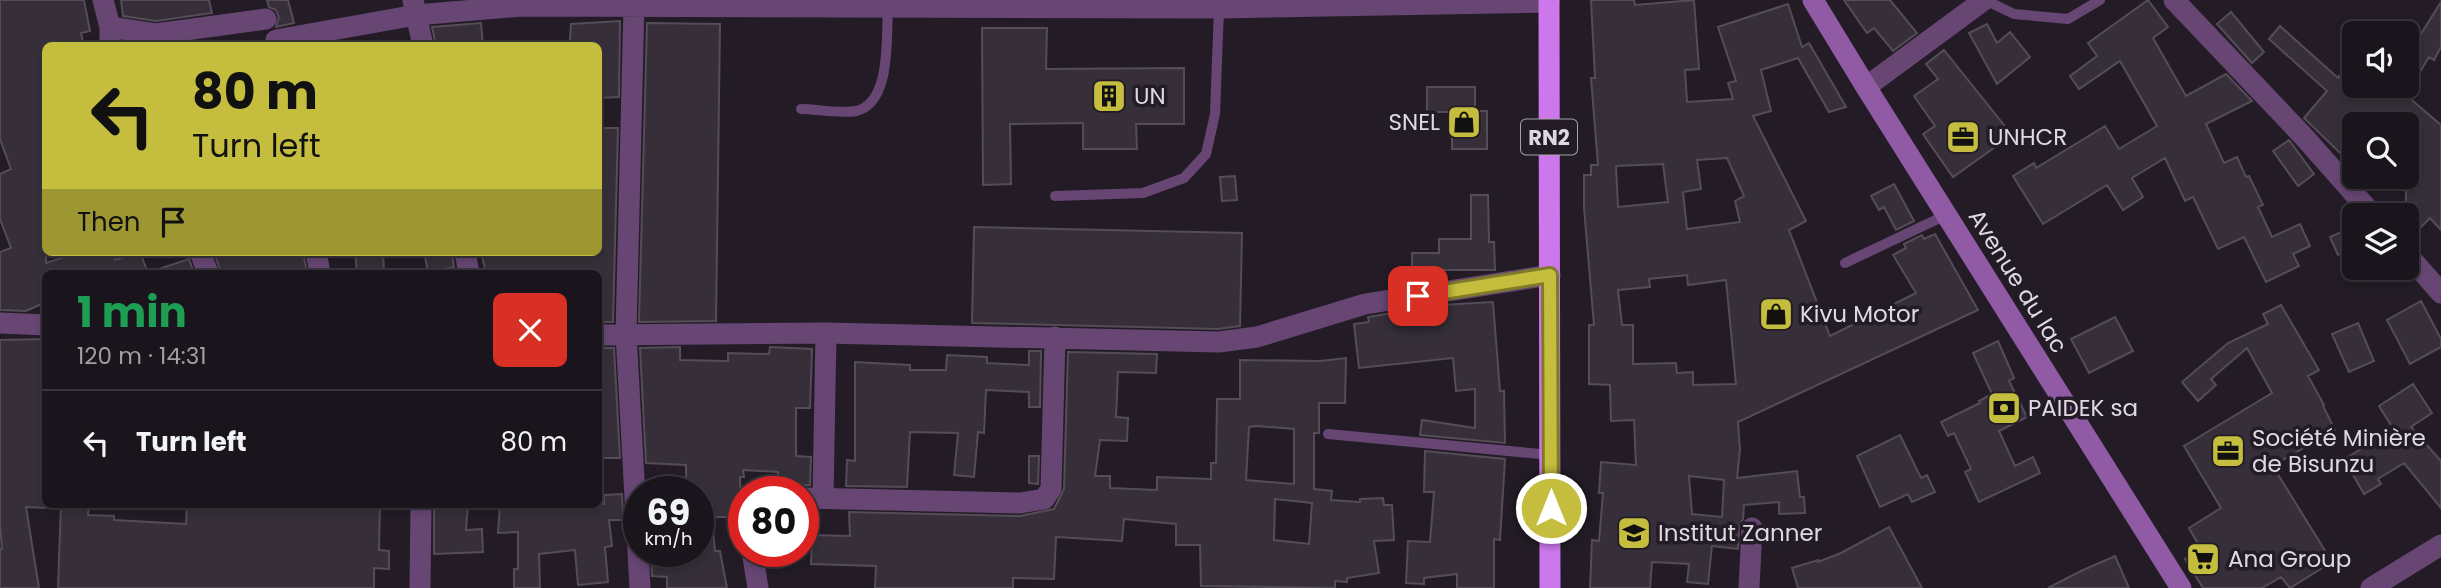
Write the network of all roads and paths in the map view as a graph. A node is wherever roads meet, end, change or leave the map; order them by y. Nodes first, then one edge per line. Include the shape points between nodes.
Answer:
1 (103, 0) edge
2 (1813, 0) edge
3 (1985, 0) edge
4 (2100, 0) edge
5 (2174, 0) edge
6 (1549, 1) edge
7 (522, 3) edge
8 (624, 4) edge
9 (415, 7) edge
10 (888, 7) junction
11 (1219, 8) junction
12 (264, 10) edge
13 (110, 36) edge
14 (277, 42) edge
15 (281, 42) edge
16 (422, 42) edge
17 (1866, 87) junction
18 (801, 109) dead end
19 (1055, 196) dead end
20 (2362, 203) edge
21 (1946, 215) junction
22 (1845, 263) dead end
23 (2419, 268) edge
24 (1550, 275) junction
25 (2441, 293) edge
26 (0, 323) edge
27 (42, 325) edge
28 (626, 333) junction
29 (826, 333) junction
30 (602, 335) edge
31 (1055, 337) junction
32 (1328, 434) dead end
33 (1551, 455) junction
34 (815, 476) edge
35 (819, 498) edge
36 (422, 508) edge
37 (1752, 528) dead end
38 (2441, 545) edge
39 (755, 567) edge
40 (2381, 585) edge
41 (420, 588) edge
42 (640, 588) edge
43 (758, 588) edge
44 (1550, 588) edge
45 (1749, 588) edge
46 (2181, 588) edge

1 - 13 street
2 - 17 main road, Avenue du lac
3 - 4 lane via 2014,13 2068,19
3 - 17 street
5 - 20 street
6 - 11 street
6 - 24 highway, RN2
7 - 8 street
7 - 9 street
8 - 10 street
8 - 28 street
9 - 15 street
9 - 16 street
10 - 11 street
10 - 18 lane via 884,80 873,101 857,111
11 - 19 lane via 1215,114 1206,154 1184,178 1143,193
12 - 13 street via 156,34
12 - 14 street
17 - 21 main road, Avenue du lac
21 - 22 lane
21 - 46 main road, Avenue du lac
23 - 25 street
24 - 31 street via 1365,304 1257,337 1219,342
24 - 33 highway, RN2
26 - 27 street
28 - 29 street
28 - 30 street
28 - 42 street
29 - 31 street
29 - 34 street
31 - 35 street via 1051,489 1044,499 1020,503
32 - 33 lane
33 - 44 highway, RN2
36 - 41 street
37 - 45 street
38 - 40 street
39 - 43 street

